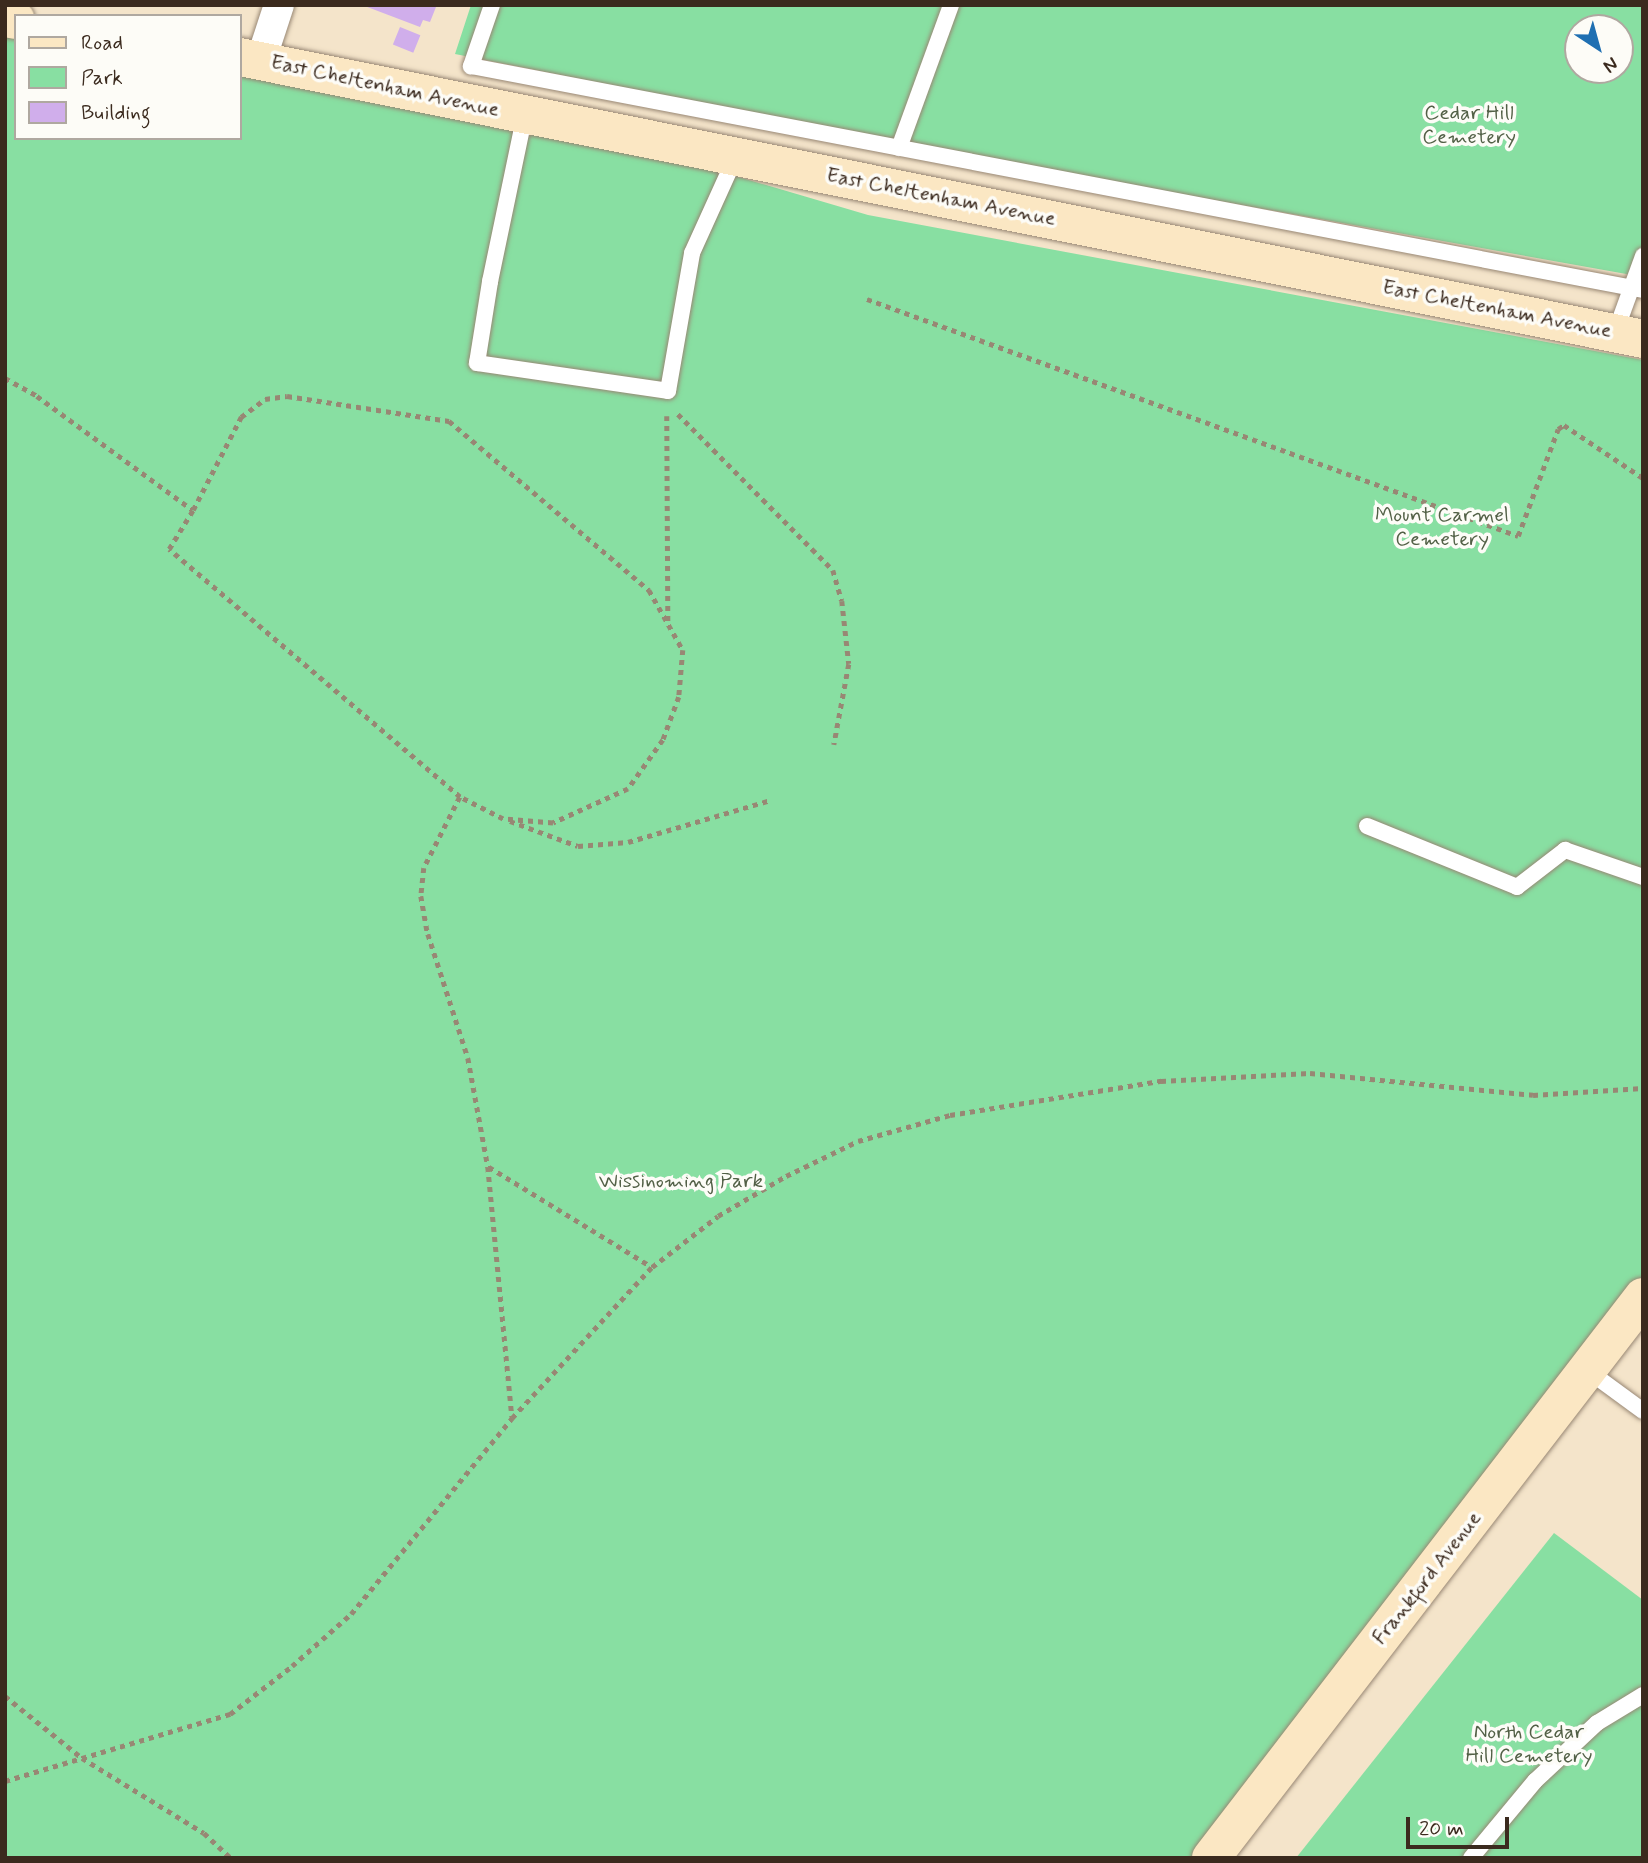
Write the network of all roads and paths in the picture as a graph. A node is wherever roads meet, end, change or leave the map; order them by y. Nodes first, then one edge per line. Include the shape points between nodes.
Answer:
1 (279, 5) edge
2 (492, 5) edge
3 (951, 5) edge
4 (250, 59) edge
5 (525, 114) junction
6 (899, 148) junction
7 (736, 156) junction
8 (1643, 256) edge
9 (1637, 288) edge
10 (867, 299) dead end
11 (1629, 336) edge
12 (5, 378) edge
13 (668, 397) junction
14 (1643, 478) edge
15 (193, 510) junction
16 (668, 622) junction
17 (834, 745) dead end
18 (460, 797) junction
19 (771, 800) dead end
20 (503, 819) junction
21 (1367, 826) dead end
22 (1643, 877) edge
23 (1643, 1088) edge
24 (488, 1167) junction
25 (652, 1267) junction
26 (1643, 1297) edge
27 (1587, 1370) junction
28 (1643, 1411) edge
29 (512, 1418) junction
30 (1643, 1695) edge
31 (5, 1696) edge
32 (82, 1758) junction
33 (5, 1781) edge
34 (231, 1858) edge
35 (1211, 1858) edge
36 (1471, 1858) edge

1 - 4 street
2 - 6 lane via 471,66
3 - 6 lane
4 - 5 street, East Cheltenham Avenue
5 - 7 street, East Cheltenham Avenue
5 - 13 lane via 477,363
6 - 9 lane
7 - 11 street, East Cheltenham Avenue
7 - 13 lane via 692,253
8 - 9 lane
9 - 11 lane
10 - 14 path via 1518,536 1558,429 1564,425
12 - 15 path via 37,396
13 - 16 path
13 - 17 path via 833,570 842,601 849,664
15 - 16 path via 241,417 265,399 287,396 449,421 649,590
15 - 18 path via 169,549
16 - 20 path via 683,650 679,696 663,740 628,789 553,823
18 - 20 path
18 - 24 path via 424,868 421,896 428,934 468,1058
19 - 20 path via 628,842 578,846
21 - 22 lane via 1517,887 1565,850
23 - 25 path via 1533,1095 1310,1073 1161,1081 950,1115 858,1141 786,1176 718,1216
24 - 25 path
24 - 29 path
25 - 29 path
26 - 27 street, Frankford Avenue
27 - 28 lane
27 - 35 street, Frankford Avenue
29 - 32 path via 351,1614 292,1666 230,1714
30 - 36 lane via 1597,1723 1535,1781
31 - 32 path
32 - 33 path
32 - 34 path via 204,1833

